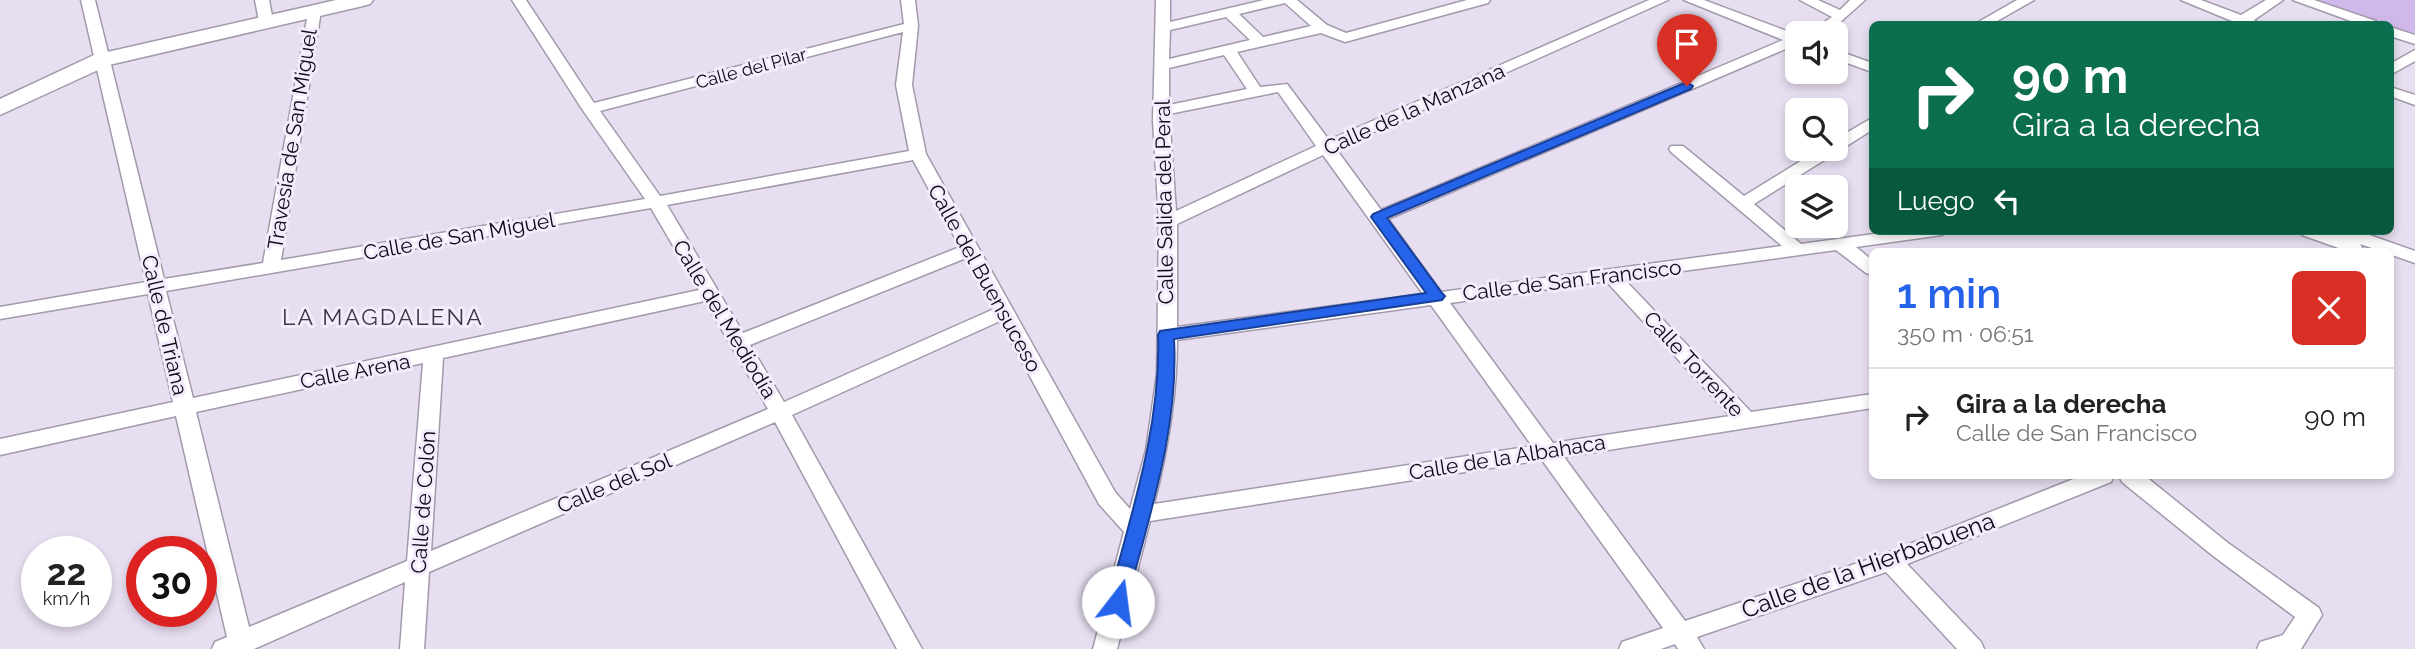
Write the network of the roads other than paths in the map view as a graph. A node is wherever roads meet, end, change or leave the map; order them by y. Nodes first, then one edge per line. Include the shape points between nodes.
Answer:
1 (88, 0) edge
2 (363, 0) edge
3 (519, 0) edge
4 (908, 0) edge
5 (1163, 0) edge
6 (1282, 0) edge
7 (1289, 0) edge
8 (1483, 0) edge
9 (1661, 0) edge
10 (1691, 0) edge
11 (1807, 0) edge
12 (1858, 0) edge
13 (2027, 0) edge
14 (2188, 0) edge
15 (2276, 0) edge
16 (2300, 0) edge
17 (1459, 3) edge
18 (264, 10) edge
19 (314, 11) junction
20 (1228, 12) junction
21 (1842, 16) junction
22 (1836, 21) edge
23 (1988, 21) edge
24 (2239, 21) edge
25 (2247, 21) edge
26 (2362, 21) edge
27 (911, 26) junction
28 (1162, 28) junction
29 (1322, 28) junction
30 (2394, 32) edge
31 (1785, 35) edge
32 (2415, 40) edge
33 (1259, 41) junction
34 (1785, 45) edge
35 (1227, 49) junction
36 (2415, 54) edge
37 (1848, 59) edge
38 (102, 60) junction
39 (1162, 65) junction
40 (1869, 67) edge
41 (2394, 68) edge
42 (1256, 92) junction
43 (2394, 92) edge
44 (2415, 100) edge
45 (0, 108) edge
46 (590, 109) junction
47 (1162, 111) junction
48 (1869, 124) edge
49 (1848, 138) edge
50 (1326, 147) junction
51 (1677, 149) dead end
52 (918, 154) junction
53 (1812, 161) edge
54 (656, 202) junction
55 (1744, 203) junction
56 (1378, 217) junction
57 (1168, 221) junction
58 (1906, 235) edge
59 (2319, 235) edge
60 (2353, 235) edge
61 (1840, 244) junction
62 (2355, 248) edge
63 (2390, 248) edge
64 (970, 250) junction
65 (2394, 250) edge
66 (1799, 251) junction
67 (2415, 257) edge
68 (2394, 262) edge
69 (271, 267) junction
70 (1869, 267) edge
71 (2415, 270) edge
72 (1611, 276) junction
73 (156, 288) junction
74 (709, 295) junction
75 (1437, 296) junction
76 (1003, 312) junction
77 (0, 313) edge
78 (1166, 335) junction
79 (738, 343) junction
80 (433, 355) junction
81 (1869, 402) edge
82 (184, 405) junction
83 (780, 412) junction
84 (1748, 422) junction
85 (0, 447) edge
86 (1549, 451) junction
87 (2095, 479) edge
88 (2134, 479) edge
89 (1139, 522) junction
90 (1890, 561) junction
91 (420, 566) junction
92 (1685, 641) edge
93 (235, 647) edge
94 (412, 649) edge
95 (910, 649) edge
96 (1105, 649) edge
97 (1631, 649) edge
98 (1972, 649) edge
99 (2269, 649) edge

1 - 38 street, Calle de Triana
2 - 19 street
3 - 46 street, Calle del Mediodía
4 - 27 street, Calle del Buensuceso
5 - 28 street, Calle Salida del Peral
6 - 20 street
7 - 29 street
8 - 17 street
9 - 50 street, Calle de la Manzana
10 - 31 street
11 - 21 street
12 - 21 street
13 - 23 street
14 - 24 street
15 - 25 street
16 - 26 street
17 - 29 street via 1345,38
18 - 19 street
18 - 38 street
19 - 69 street, Travesía de San Miguel
20 - 28 street
20 - 33 street
21 - 22 street
27 - 46 street, Calle del Pilar
27 - 52 street, Calle del Buensuceso via 904,85
28 - 39 street, Calle Salida del Peral
29 - 33 street
30 - 32 street
33 - 35 street
34 - 56 street
35 - 39 street
35 - 42 street
36 - 41 street
37 - 40 street
38 - 45 street
38 - 73 street, Calle de Triana
39 - 47 street, Calle Salida del Peral
42 - 47 street
42 - 50 street via 1282,87
43 - 44 street
46 - 54 street, Calle del Mediodía
47 - 57 street, Calle Salida del Peral
48 - 49 street
50 - 56 street
50 - 57 street, Calle de la Manzana
51 - 55 street
52 - 54 street, Calle de San Miguel
52 - 64 street, Calle del Buensuceso
53 - 55 street
54 - 69 street, Calle de San Miguel
54 - 74 street, Calle del Mediodía
55 - 66 street
56 - 75 street
57 - 78 street, Calle Salida del Peral
58 - 61 street, Calle de San Francisco
59 - 62 street
60 - 63 street
61 - 66 street, Calle de San Francisco
61 - 70 street
64 - 76 street, Calle del Buensuceso
64 - 79 street
65 - 67 street
66 - 72 street, Calle de San Francisco
68 - 71 street
69 - 73 street, Calle de San Miguel
72 - 75 street, Calle de San Francisco
72 - 84 street, Calle Torrente
73 - 77 street, Calle de San Miguel
73 - 82 street, Calle de Triana
74 - 79 street, Calle del Mediodía
74 - 80 street, Calle Arena
75 - 78 street, Calle de San Francisco
75 - 86 street
76 - 83 street, Calle del Sol
76 - 89 street, Calle del Buensuceso via 1107,498
78 - 89 street, Calle Salida del Peral via 1167,374 1157,450
79 - 83 street, Calle del Mediodía
80 - 82 street, Calle Arena
80 - 91 street, Calle de Colón
81 - 84 street, Calle de la Albahaca
82 - 85 street, Calle Arena
82 - 93 street, Calle de Triana
83 - 91 street, Calle del Sol
83 - 95 street, Calle del Mediodía
84 - 86 street, Calle de la Albahaca
86 - 89 street, Calle de la Albahaca
86 - 92 street
87 - 90 street, Calle de la Hierbabuena
88 - 99 street via 2310,615 2291,643
89 - 96 street, Calle Salida del Peral
90 - 92 street, Calle de la Hierbabuena
90 - 98 street
91 - 93 street, Calle del Sol
91 - 94 street, Calle de Colón
92 - 97 street, Calle de la Hierbabuena

